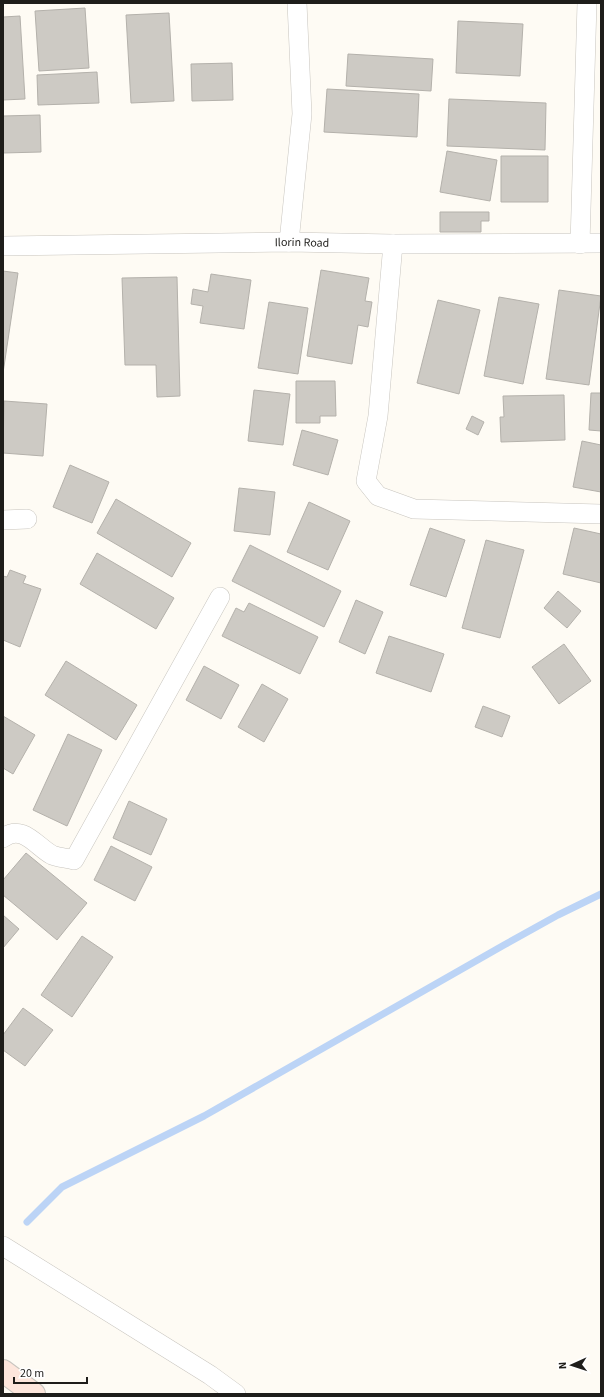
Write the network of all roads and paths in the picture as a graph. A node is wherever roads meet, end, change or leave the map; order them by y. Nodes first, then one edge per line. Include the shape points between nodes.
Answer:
1 (297, 3) edge
2 (586, 3) edge
3 (289, 242) junction
4 (601, 243) edge
5 (394, 244) junction
6 (580, 244) junction
7 (3, 246) edge
8 (601, 514) edge
9 (27, 519) dead end
10 (3, 520) edge
11 (220, 597) dead end
12 (3, 838) edge
13 (3, 1246) edge
14 (3, 1371) edge
15 (34, 1394) edge
16 (236, 1394) edge

1 - 3 street via 302,114
2 - 6 street
3 - 5 street, Ilorin Road
3 - 7 street, Ilorin Road
4 - 6 street, Ilorin Road
5 - 6 street, Ilorin Road
5 - 8 street via 378,416 366,481 378,496 414,509
9 - 10 street
11 - 12 street via 74,860 53,855 24,834 8,834
13 - 16 street via 210,1375
14 - 15 main road

